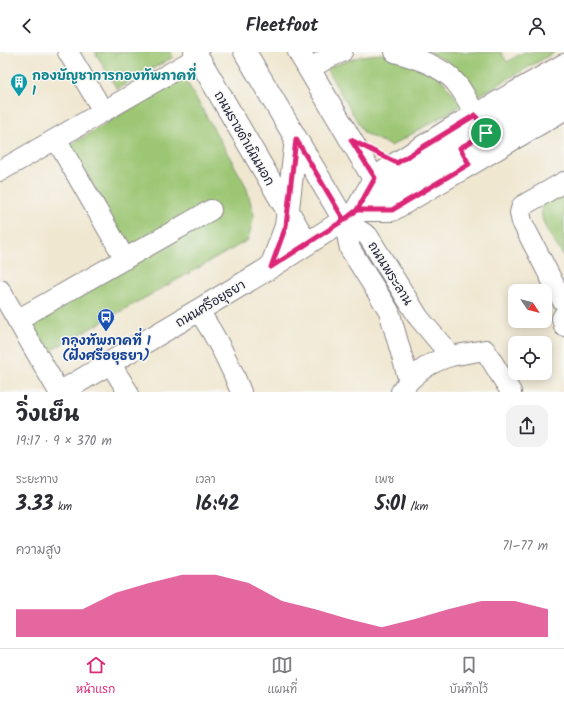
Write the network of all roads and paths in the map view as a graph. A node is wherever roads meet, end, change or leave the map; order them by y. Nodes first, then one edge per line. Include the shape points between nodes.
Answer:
1 (68, 52) edge
2 (245, 52) edge
3 (342, 52) edge
4 (395, 52) edge
5 (196, 54) edge
6 (304, 60) edge
7 (564, 65) edge
8 (564, 87) edge
9 (564, 109) edge
10 (103, 111) junction
11 (481, 124) junction
12 (56, 139) junction
13 (296, 139) junction
14 (351, 140) junction
15 (464, 156) junction
16 (397, 163) junction
17 (0, 171) edge
18 (564, 182) edge
19 (275, 190) junction
20 (383, 194) junction
21 (211, 210) dead end
22 (288, 211) junction
23 (350, 215) junction
24 (308, 244) junction
25 (125, 259) junction
26 (271, 267) junction
27 (0, 290) edge
28 (564, 300) edge
29 (199, 311) junction
30 (564, 315) edge
31 (18, 320) junction
32 (564, 326) edge
33 (451, 356) junction
34 (110, 363) junction
35 (405, 387) edge
36 (60, 392) edge
37 (128, 392) edge
38 (241, 392) edge
39 (511, 392) edge

1 - 10 street
2 - 13 main road
3 - 6 street via 328,58
4 - 11 street via 436,68 449,76 457,83
5 - 10 street
5 - 19 main road, ถนนราชดำเนินนอก
6 - 14 main road
7 - 11 main road, ถนนศรีอยุธยา
8 - 11 main road, ถนนศรีอยุธยา
9 - 15 main road, ถนนศรีอยุธยา
10 - 12 street
11 - 15 main road, ถนนศรีอยุธยา
11 - 16 main road, ถนนศรีอยุธยา
12 - 17 street
12 - 25 street
13 - 22 main road
13 - 23 main road
14 - 16 main road
14 - 20 main road
15 - 20 main road, ถนนศรีอยุธยา
16 - 20 main road, ถนนศรีอยุธยา
18 - 28 street via 522,206 520,214
19 - 22 main road, ถนนราชดำเนินนอก
19 - 26 main road via 278,224
20 - 23 main road
20 - 23 main road, ถนนศรีอยุธยา
21 - 25 street
22 - 24 main road, ถนนราชดำเนินนอก
22 - 26 main road via 286,226
23 - 24 main road, ถนนศรีอยุธยา
23 - 33 street, ถนนพระลาน via 368,236 419,318
23 - 35 street, ถนนพระลาน via 350,249 389,311
24 - 26 main road, ถนนศรีอยุธยา
25 - 31 street
26 - 29 main road, ถนนศรีอยุธยา
27 - 31 street
29 - 34 main road, ถนนศรีอยุธยา
29 - 38 street via 233,369
30 - 32 street
31 - 36 street
33 - 35 street, ถนนพระลาน via 421,370
33 - 39 street, ถนนพระลาน via 485,350
34 - 36 main road, ถนนศรีอยุธยา
34 - 37 street

